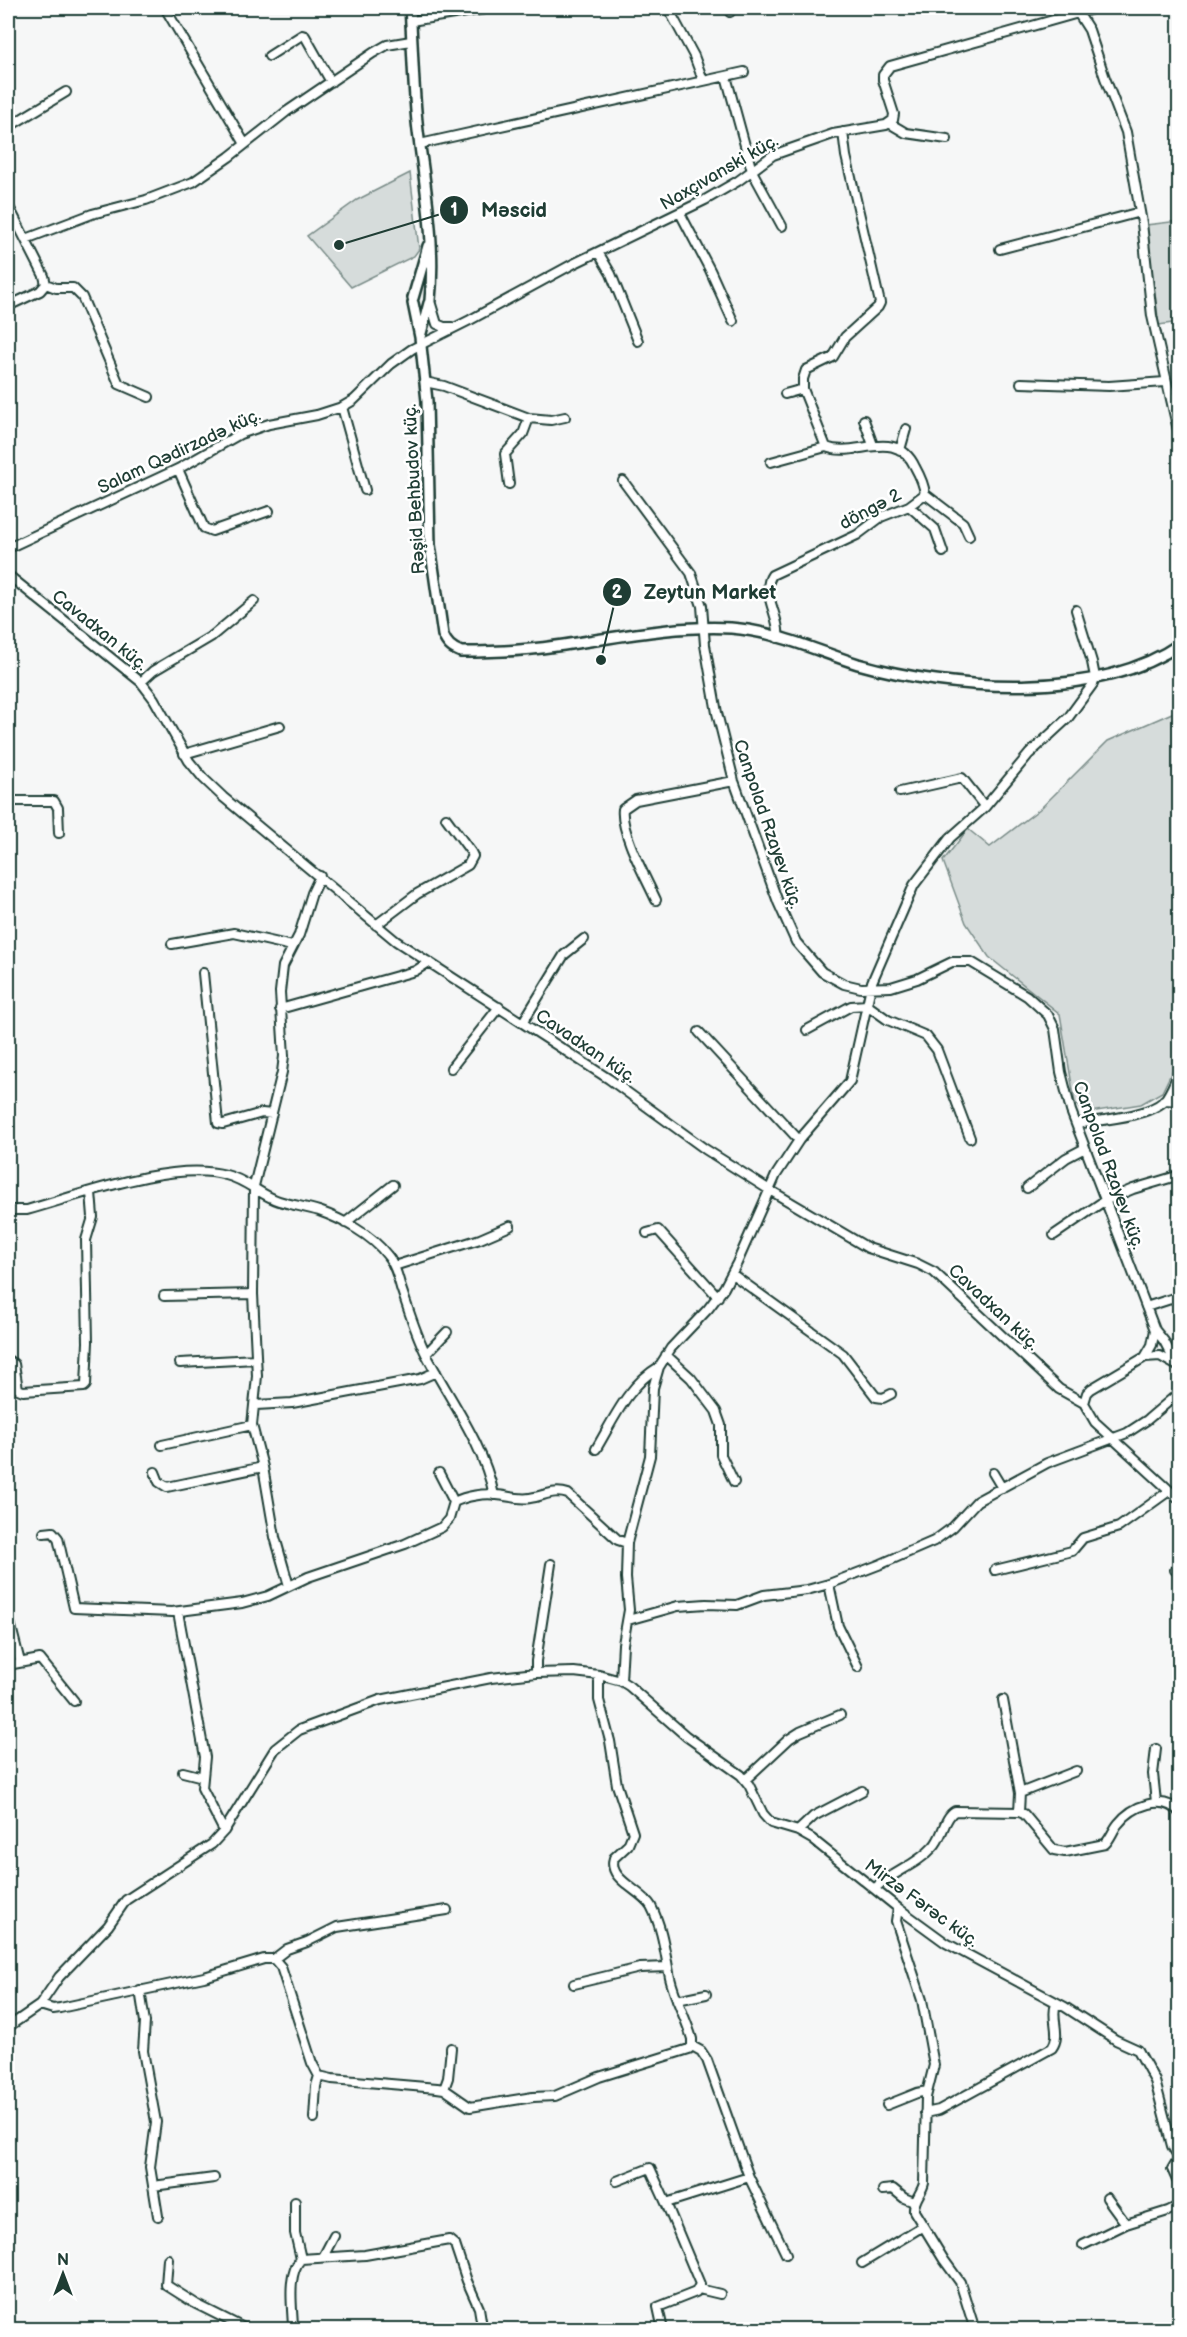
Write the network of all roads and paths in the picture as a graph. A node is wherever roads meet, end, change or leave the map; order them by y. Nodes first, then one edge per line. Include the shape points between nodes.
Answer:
1 (165, 8) edge
2 (410, 8) edge
3 (491, 8) edge
4 (668, 8) edge
5 (1096, 8) edge
6 (1077, 10) edge
7 (411, 21) junction
8 (411, 41) junction
9 (269, 56) dead end
10 (744, 72) dead end
11 (726, 76) junction
12 (703, 80) junction
13 (331, 82) junction
14 (66, 92) dead end
15 (889, 123) junction
16 (8, 127) edge
17 (843, 132) junction
18 (947, 139) dead end
19 (245, 144) junction
20 (420, 144) junction
21 (752, 171) junction
22 (8, 205) edge
23 (1140, 212) junction
24 (680, 213) junction
25 (782, 226) dead end
26 (430, 237) junction
27 (26, 239) junction
28 (1000, 249) dead end
29 (598, 252) junction
30 (46, 284) junction
31 (413, 301) junction
32 (429, 301) junction
33 (8, 306) edge
34 (733, 321) dead end
35 (459, 326) junction
36 (420, 341) junction
37 (638, 341) dead end
38 (426, 382) junction
39 (1166, 382) junction
40 (1021, 383) dead end
41 (803, 389) junction
42 (785, 394) dead end
43 (149, 397) dead end
44 (342, 407) junction
45 (565, 417) dead end
46 (529, 418) junction
47 (864, 420) dead end
48 (906, 429) dead end
49 (1179, 440) edge
50 (873, 446) junction
51 (826, 447) junction
52 (900, 450) junction
53 (771, 462) dead end
54 (178, 469) junction
55 (623, 481) dead end
56 (509, 484) dead end
57 (365, 490) dead end
58 (925, 494) junction
59 (909, 506) junction
60 (269, 511) dead end
61 (969, 536) dead end
62 (8, 548) edge
63 (943, 552) dead end
64 (8, 575) edge
65 (254, 601) dead end
66 (1076, 610) dead end
67 (704, 628) junction
68 (778, 638) junction
69 (1179, 644) edge
70 (1095, 677) junction
71 (141, 682) junction
72 (280, 726) dead end
73 (184, 754) junction
74 (734, 782) junction
75 (900, 792) dead end
76 (8, 801) edge
77 (985, 807) junction
78 (446, 818) dead end
79 (59, 833) dead end
80 (320, 876) junction
81 (656, 900) dead end
82 (376, 925) junction
83 (584, 939) dead end
84 (172, 944) dead end
85 (292, 946) junction
86 (429, 962) junction
87 (203, 973) dead end
88 (871, 989) junction
89 (867, 1005) junction
90 (499, 1007) junction
91 (280, 1009) junction
92 (523, 1022) junction
93 (807, 1029) dead end
94 (699, 1032) dead end
95 (451, 1068) dead end
96 (1179, 1071) edge
97 (1164, 1100) junction
98 (1179, 1101) edge
99 (272, 1114) junction
100 (1076, 1124) junction
101 (970, 1138) dead end
102 (798, 1140) junction
103 (1084, 1148) junction
104 (1179, 1174) edge
105 (393, 1185) dead end
106 (254, 1186) junction
107 (1027, 1188) dead end
108 (768, 1190) junction
109 (91, 1192) junction
110 (1104, 1201) junction
111 (8, 1210) edge
112 (345, 1223) junction
113 (510, 1226) dead end
114 (647, 1233) dead end
115 (1054, 1235) dead end
116 (394, 1266) junction
117 (732, 1274) junction
118 (253, 1294) junction
119 (164, 1296) dead end
120 (1179, 1296) edge
121 (718, 1297) junction
122 (1146, 1307) junction
123 (1155, 1330) junction
124 (447, 1332) dead end
125 (426, 1354) junction
126 (666, 1355) junction
127 (1145, 1357) junction
128 (256, 1359) junction
129 (8, 1360) edge
130 (180, 1363) dead end
131 (659, 1367) junction
132 (1178, 1367) edge
133 (436, 1372) junction
134 (1179, 1392) edge
135 (891, 1394) dead end
136 (1084, 1404) junction
137 (256, 1405) junction
138 (252, 1425) junction
139 (1114, 1440) junction
140 (162, 1444) dead end
141 (596, 1449) dead end
142 (262, 1467) junction
143 (155, 1472) dead end
144 (439, 1473) dead end
145 (993, 1473) dead end
146 (734, 1482) dead end
147 (1002, 1488) junction
148 (1169, 1491) junction
149 (494, 1495) junction
150 (1179, 1500) edge
151 (454, 1502) junction
152 (44, 1533) dead end
153 (627, 1543) junction
154 (551, 1564) dead end
155 (995, 1570) dead end
156 (829, 1584) junction
157 (289, 1586) junction
158 (178, 1612) junction
159 (8, 1615) edge
160 (628, 1620) junction
161 (20, 1662) junction
162 (8, 1665) edge
163 (858, 1666) dead end
164 (536, 1673) junction
165 (599, 1676) junction
166 (621, 1681) junction
167 (1003, 1700) dead end
168 (74, 1701) dead end
169 (840, 1715) dead end
170 (1156, 1749) dead end
171 (1076, 1771) dead end
172 (183, 1772) dead end
173 (203, 1777) junction
174 (745, 1780) junction
175 (862, 1791) dead end
176 (1020, 1793) junction
177 (1156, 1802) junction
178 (1019, 1812) junction
179 (1179, 1813) edge
180 (224, 1831) junction
181 (798, 1831) junction
182 (875, 1888) junction
183 (898, 1908) junction
184 (447, 1910) dead end
185 (274, 1959) junction
186 (669, 1967) junction
187 (574, 1983) dead end
188 (140, 1990) junction
189 (706, 1994) dead end
190 (677, 2000) junction
191 (1056, 2003) junction
192 (40, 2005) junction
193 (8, 2027) edge
194 (692, 2046) junction
195 (451, 2049) dead end
196 (319, 2076) junction
197 (444, 2089) junction
198 (927, 2091) junction
199 (887, 2105) dead end
200 (926, 2113) junction
201 (314, 2118) dead end
202 (1179, 2159) edge
203 (749, 2177) junction
204 (214, 2178) dead end
205 (617, 2181) dead end
206 (153, 2186) junction
207 (1179, 2187) edge
208 (883, 2190) dead end
209 (1107, 2198) dead end
210 (295, 2202) dead end
211 (914, 2202) junction
212 (666, 2204) junction
213 (1179, 2205) edge
214 (158, 2216) dead end
215 (1125, 2224) junction
216 (923, 2226) junction
217 (334, 2236) dead end
218 (1083, 2245) dead end
219 (786, 2254) dead end
220 (323, 2257) junction
221 (168, 2259) dead end
222 (301, 2259) junction
223 (862, 2262) dead end
224 (699, 2289) junction
225 (720, 2294) dead end
226 (481, 2319) dead end
227 (248, 2330) edge
228 (293, 2330) edge
229 (663, 2330) edge
230 (975, 2330) edge

1 - 19 street
2 - 7 street
3 - 7 street
4 - 12 street
5 - 6 street
6 - 15 street via 890,66 883,75 894,110
6 - 23 street via 1089,30 1126,132
7 - 8 street
8 - 13 street via 387,45
8 - 20 street
9 - 13 street via 305,36
10 - 11 street
11 - 12 street
11 - 21 street
12 - 20 street
13 - 19 street
14 - 16 street
15 - 17 street, Naxçıvanski küç.
15 - 18 street via 906,134
17 - 21 street, Naxçıvanski küç. via 773,155
17 - 41 street via 880,303 845,337 833,357 807,370 802,379
19 - 27 street via 210,171 171,192 92,214
20 - 26 street
21 - 24 street, Naxçıvanski küç.
21 - 25 street
22 - 27 street
23 - 28 street
23 - 39 street via 1152,316
24 - 29 street, Naxçıvanski küç.
24 - 34 street
26 - 31 street
26 - 32 street
27 - 30 street
29 - 35 street, Naxçıvanski küç.
29 - 37 street
30 - 33 street via 40,291
30 - 43 street via 73,288 82,297 119,384
31 - 32 street via 416,294 424,292
31 - 36 street, Rəşid Behbudov küç.
32 - 35 street via 437,324
32 - 36 street
35 - 36 street, Naxçıvanski küç.
36 - 38 street, Rəşid Behbudov küç.
36 - 44 street, Salam Qədirzadə küç.
38 - 46 street
38 - 67 street, Rəşid Behbudov küç. via 431,555 447,644 461,652 531,649
39 - 40 street via 1109,386
39 - 49 street
41 - 42 street
41 - 51 street
44 - 54 street, Salam Qədirzadə küç. via 254,429
44 - 57 street
45 - 46 street
46 - 56 street via 523,435 505,454
47 - 50 street
48 - 52 street
50 - 51 street via 838,450
50 - 52 street
51 - 53 street
52 - 58 street, döngə 2 via 913,462
54 - 60 street via 207,530
54 - 62 street, Salam Qədirzadə küç.
55 - 67 street, Canpolad Rzayev küç. via 691,573 702,606
58 - 59 street, döngə 2
58 - 61 street via 963,523
59 - 63 street via 935,529
59 - 68 street, döngə 2 via 881,516 858,535 772,575 768,585
64 - 71 street, Cavadxan küç.
65 - 71 street via 212,636
66 - 70 street
67 - 68 street, Rəşid Behbudov küç. via 746,630
67 - 74 street, Canpolad Rzayev küç. via 717,713
68 - 70 street, Rəşid Behbudov küç. via 865,666 930,680 1035,685
69 - 70 street, Rəşid Behbudov küç. via 1144,664
70 - 77 street via 1068,718 1029,754
71 - 73 street, Cavadxan küç.
72 - 73 street
73 - 80 street, Cavadxan küç. via 223,797
74 - 81 street via 636,800 623,809 625,831
74 - 88 street, Canpolad Rzayev küç. via 796,942 835,980
75 - 77 street via 962,778
76 - 79 street via 54,801
77 - 88 street via 950,838 914,885
78 - 82 street via 471,852 471,861
80 - 82 street, Cavadxan küç.
80 - 85 street
82 - 86 street, Cavadxan küç.
83 - 92 street via 564,955
84 - 85 street via 234,933
85 - 91 street via 284,966
86 - 90 street, Cavadxan küç.
86 - 91 street via 415,971
87 - 99 street via 218,1123
88 - 89 street
88 - 100 street, Canpolad Rzayev küç. via 902,984 945,965 965,961 1028,996 1052,1021
89 - 93 street via 851,1006
89 - 101 street via 933,1043
89 - 102 street via 850,1081
90 - 92 street, Cavadxan küç.
90 - 95 street
91 - 99 street via 284,1056
92 - 108 street, Cavadxan küç.
94 - 102 street
96 - 97 street
97 - 98 street
97 - 100 street via 1127,1115
99 - 106 street
100 - 103 street, Canpolad Rzayev küç.
102 - 108 street
103 - 107 street
103 - 110 street, Canpolad Rzayev küç.
104 - 110 street
105 - 112 street
106 - 109 street via 224,1174 185,1171
106 - 112 street via 278,1201
106 - 118 street
108 - 117 street
108 - 136 street, Cavadxan küç. via 868,1248 934,1272 1059,1389
109 - 111 street via 27,1210
109 - 129 street via 94,1210 86,1240 86,1385 23,1391 18,1389 14,1364
110 - 115 street
110 - 122 street, Canpolad Rzayev küç.
112 - 116 street via 377,1245
113 - 116 street
114 - 121 street via 658,1230
116 - 125 street
117 - 121 street
117 - 135 street via 843,1354 876,1397
118 - 119 street
118 - 128 street
120 - 122 street
121 - 126 street
122 - 123 street, Canpolad Rzayev küç.
123 - 127 street
123 - 132 street, Canpolad Rzayev küç.
124 - 125 street
125 - 133 street
126 - 131 street
126 - 146 street via 691,1378 716,1410 721,1425 721,1455
127 - 132 street via 1160,1356
127 - 136 street via 1091,1389
128 - 130 street
128 - 137 street
131 - 141 street via 633,1388
131 - 153 street via 653,1388 650,1456
133 - 137 street via 420,1379
133 - 149 street via 477,1444
134 - 139 street via 1147,1420
136 - 139 street, Cavadxan küç. via 1089,1416
137 - 138 street
138 - 140 street
138 - 142 street
139 - 147 street via 1047,1463
139 - 148 street, Cavadxan küç.
142 - 143 street via 167,1487 159,1482
142 - 157 street
144 - 151 street
145 - 147 street
147 - 156 street via 969,1507 953,1527 934,1541
148 - 150 street, Cavadxan küç.
148 - 155 street via 1119,1527 1083,1538 1072,1551
149 - 151 street
149 - 153 street via 517,1499 568,1494 618,1540
151 - 157 street via 442,1527
152 - 158 street via 53,1532 58,1538 74,1608
153 - 160 street
154 - 164 street
156 - 160 street via 764,1595 737,1605 678,1606
156 - 163 street via 838,1626
157 - 158 street via 242,1603
158 - 173 street via 205,1757
159 - 161 street
160 - 166 street
161 - 162 street
161 - 168 street via 36,1658 44,1661
164 - 165 street
164 - 180 street via 398,1696 298,1730 275,1749
165 - 166 street
165 - 186 street via 599,1700 617,1785 633,1833 628,1845 614,1858 613,1870 649,1903 660,1928
166 - 174 street, Mirzə Fərəc küç.
167 - 176 street
169 - 174 street via 795,1736
170 - 177 street
171 - 176 street
172 - 173 street
173 - 180 street via 207,1802
174 - 181 street, Mirzə Fərəc küç. via 771,1823
175 - 181 street via 814,1816
176 - 178 street
177 - 178 street via 1125,1818 1105,1844 1065,1851 1049,1847
177 - 179 street via 1168,1804
178 - 182 street via 954,1811 927,1853
180 - 192 street via 203,1851 126,1900 108,1926 59,1977
181 - 182 street, Mirzə Fərəc küç.
182 - 183 street, Mirzə Fərəc küç.
183 - 191 street, Mirzə Fərəc küç. via 946,1943
183 - 198 street via 896,1921 929,2033 934,2070
184 - 185 street via 337,1927 288,1948
185 - 188 street
185 - 196 street
186 - 187 street via 640,1968
186 - 190 street
188 - 192 street via 60,2008
188 - 206 street via 145,2022 142,2051 157,2128 150,2159
189 - 190 street
190 - 194 street
191 - 200 street via 1056,2040 1052,2048 939,2110
191 - 202 street, Mirzə Fərəc küç. via 1142,2055 1155,2081
192 - 193 street
194 - 197 street via 555,2096 470,2107
194 - 203 street via 710,2066
195 - 197 street
196 - 197 street
196 - 201 street
198 - 199 street
198 - 200 street
200 - 211 street via 924,2183
202 - 207 street, Mirzə Fərəc küç. via 1172,2169
203 - 212 street
203 - 219 street
204 - 206 street
205 - 212 street via 651,2168
206 - 214 street
208 - 211 street via 893,2189
209 - 215 street
210 - 222 street via 295,2233
211 - 216 street via 914,2211
212 - 224 street
213 - 215 street
215 - 218 street
216 - 223 street
216 - 230 street via 960,2282
217 - 220 street
220 - 222 street
220 - 226 street via 365,2255 449,2240
221 - 227 street via 166,2284
222 - 228 street via 292,2284
224 - 225 street
224 - 229 street via 657,2307

